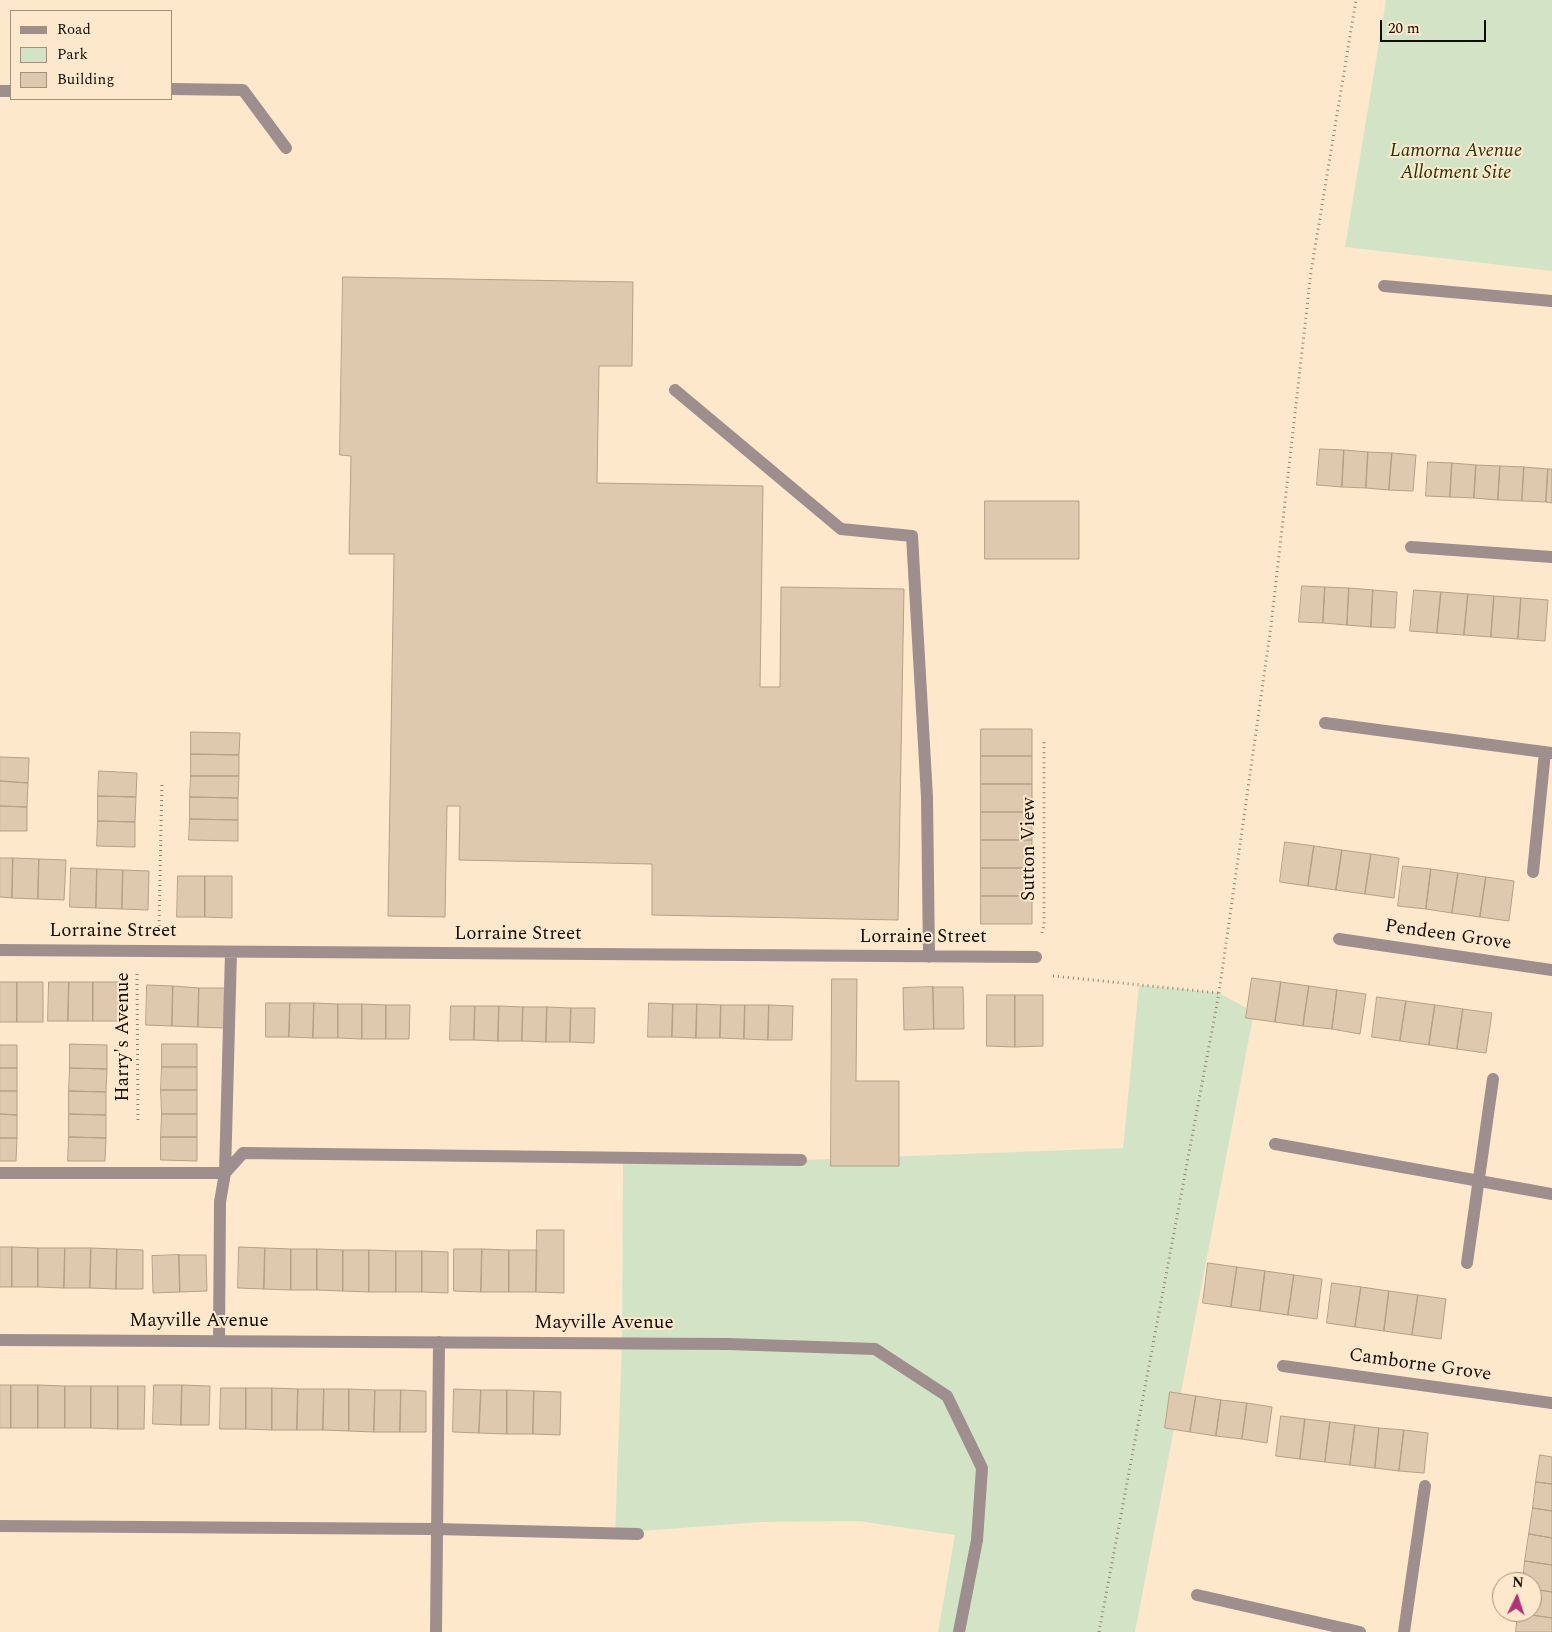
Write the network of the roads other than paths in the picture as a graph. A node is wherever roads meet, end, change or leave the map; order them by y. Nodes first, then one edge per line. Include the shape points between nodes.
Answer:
1 (172, 89) edge
2 (286, 148) dead end
3 (1384, 286) dead end
4 (1552, 300) edge
5 (675, 390) dead end
6 (1411, 547) dead end
7 (1552, 558) edge
8 (1325, 723) dead end
9 (1548, 752) edge
10 (1533, 872) dead end
11 (1339, 939) dead end
12 (0, 950) edge
13 (231, 952) junction
14 (929, 957) junction
15 (1036, 957) road end
16 (1552, 970) edge
17 (1493, 1079) dead end
18 (1274, 1144) dead end
19 (802, 1160) dead end
20 (0, 1172) edge
21 (225, 1173) junction
22 (1480, 1181) junction
23 (1552, 1194) edge
24 (1467, 1263) dead end
25 (0, 1340) edge
26 (219, 1341) junction
27 (439, 1342) junction
28 (1283, 1366) dead end
29 (1552, 1403) edge
30 (1425, 1486) dead end
31 (0, 1526) edge
32 (436, 1529) junction
33 (638, 1534) dead end
34 (1196, 1596) dead end
35 (436, 1632) edge
36 (959, 1632) edge
37 (1360, 1632) edge
38 (1404, 1632) edge

1 - 2 street via 243,90
3 - 4 street
5 - 14 street via 841,528 912,536 927,797
6 - 7 street
8 - 9 street
9 - 10 street
11 - 16 street, Pendeen Grove
12 - 13 street, Lorraine Street
13 - 14 street, Lorraine Street
13 - 21 street
14 - 15 street, Lorraine Street
17 - 22 street
18 - 22 street
19 - 21 street via 243,1153
20 - 21 street
21 - 26 street via 220,1202
22 - 23 street
22 - 24 street
25 - 26 street, Mayville Avenue
26 - 27 street, Mayville Avenue
27 - 32 street
27 - 36 street, Mayville Avenue via 728,1344 874,1349 947,1396 982,1468 977,1540
28 - 29 street, Camborne Grove
30 - 38 street
31 - 32 street
32 - 33 street
32 - 35 street
34 - 37 street

